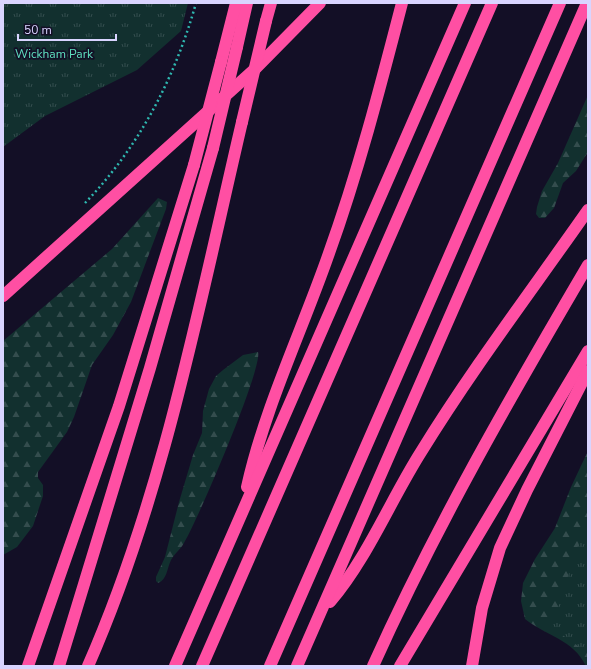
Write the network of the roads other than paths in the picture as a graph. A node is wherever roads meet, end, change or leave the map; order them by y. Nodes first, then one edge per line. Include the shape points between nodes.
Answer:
1 (236, 3) edge
2 (247, 3) edge
3 (271, 3) edge
4 (320, 3) edge
5 (402, 3) edge
6 (465, 3) edge
7 (492, 3) edge
8 (560, 3) edge
9 (587, 3) edge
10 (588, 210) edge
11 (588, 265) edge
12 (3, 296) edge
13 (588, 351) edge
14 (588, 371) edge
15 (244, 509) junction
16 (321, 611) junction
17 (28, 666) edge
18 (59, 666) edge
19 (88, 666) edge
20 (175, 666) edge
21 (202, 666) edge
22 (270, 666) edge
23 (297, 666) edge
24 (373, 666) edge
25 (400, 666) edge
26 (472, 666) edge

1 - 17 highway, bridge via 194,165 121,399
2 - 18 highway, bridge via 213,148 150,368
3 - 19 highway, bridge via 165,445 126,569
4 - 12 highway via 255,68
5 - 15 highway via 349,194 262,429
6 - 15 highway
7 - 21 highway
8 - 22 highway
9 - 16 highway
10 - 16 highway via 439,423 405,478 359,562
11 - 24 highway via 456,495
13 - 25 highway
14 - 26 highway via 536,471 500,548 482,608
15 - 20 highway
16 - 23 highway

